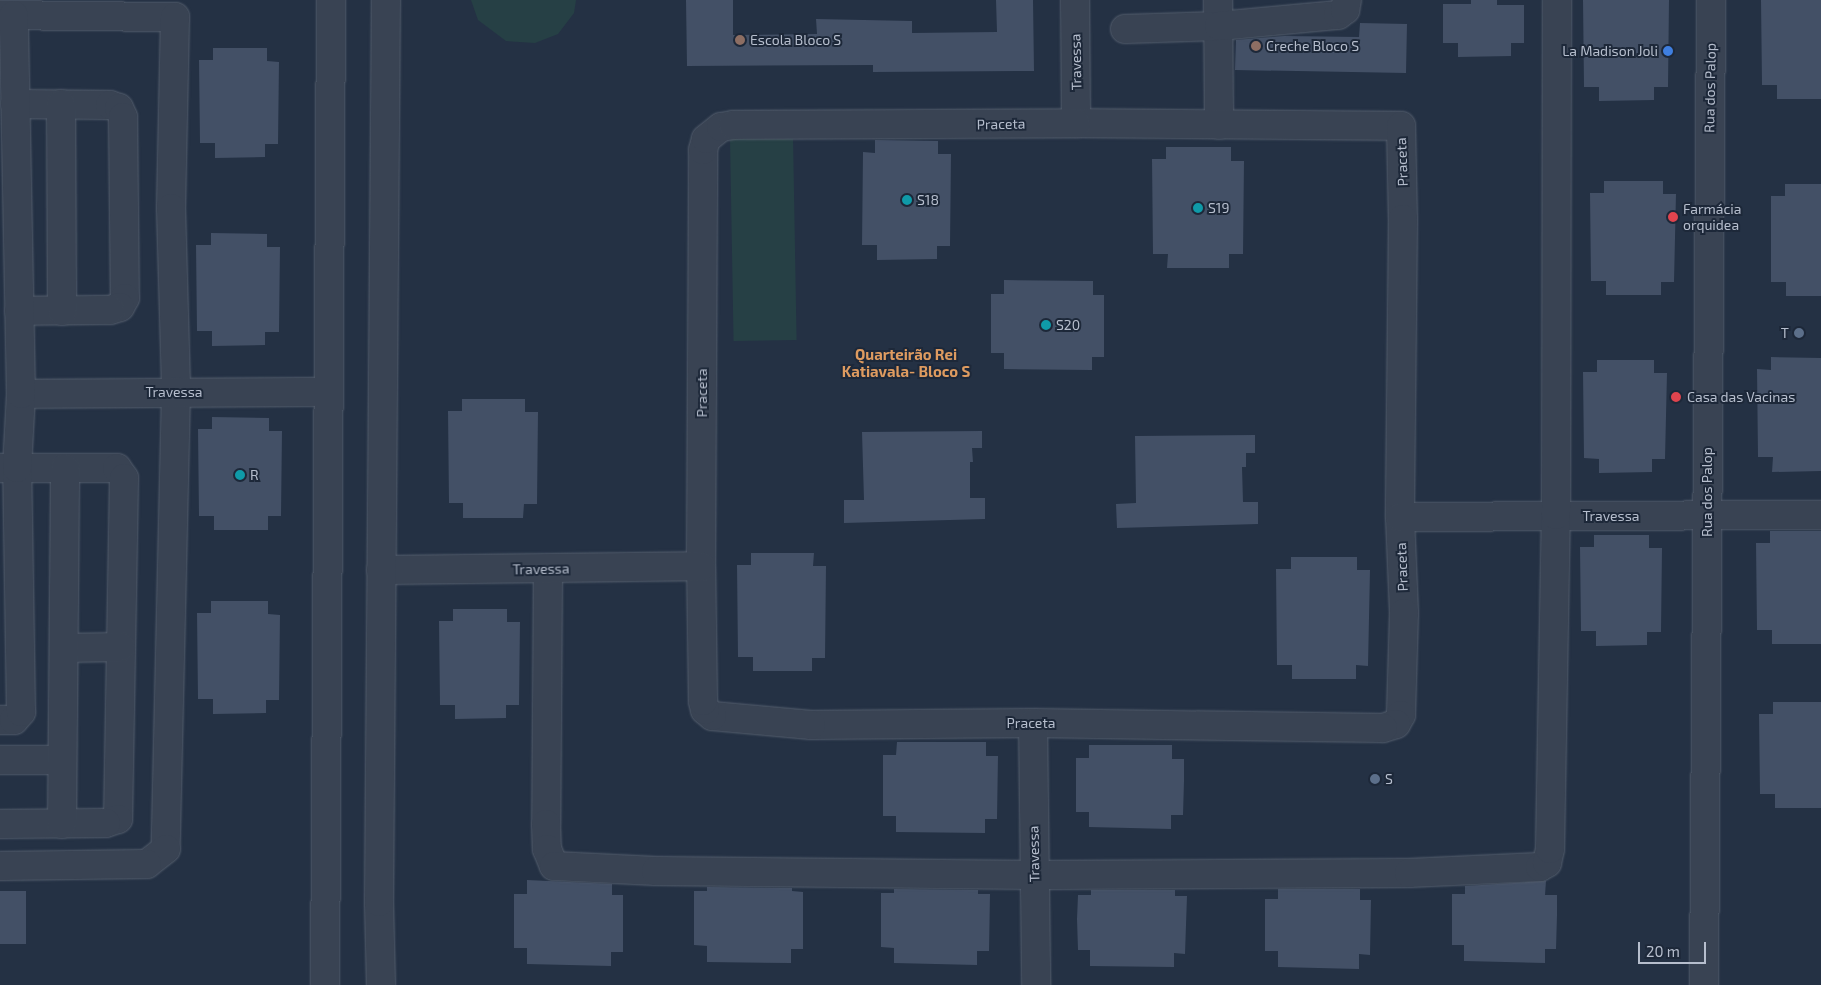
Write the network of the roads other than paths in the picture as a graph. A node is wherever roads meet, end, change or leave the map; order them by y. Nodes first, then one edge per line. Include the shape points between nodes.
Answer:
1 (331, 0) edge
2 (386, 0) edge
3 (1075, 0) edge
4 (1348, 0) edge
5 (1557, 0) edge
6 (1711, 0) edge
7 (143, 8) edge
8 (1218, 13) edge
9 (7, 15) edge
10 (1125, 29) dead end
11 (15, 104) junction
12 (61, 104) junction
13 (1076, 123) junction
14 (1219, 125) junction
15 (19, 311) junction
16 (62, 311) junction
17 (176, 391) junction
18 (328, 392) junction
19 (20, 394) junction
20 (9, 468) edge
21 (66, 468) junction
22 (1556, 515) junction
23 (1821, 515) edge
24 (1707, 516) junction
25 (1400, 517) junction
26 (701, 566) junction
27 (548, 569) junction
28 (381, 570) junction
29 (9, 574) edge
30 (122, 647) junction
31 (64, 648) junction
32 (0, 720) edge
33 (1033, 722) junction
34 (0, 760) edge
35 (62, 760) junction
36 (0, 824) edge
37 (62, 824) junction
38 (0, 866) edge
39 (1034, 875) junction
40 (325, 985) edge
41 (381, 985) edge
42 (1036, 985) edge
43 (1704, 985) edge

1 - 18 street
2 - 28 street
3 - 13 street, Travessa
4 - 8 street via 1345,10 1338,15
5 - 22 street
6 - 24 street, Rua dos Palop
7 - 9 street
7 - 17 street via 175,17 171,208
8 - 10 street
8 - 14 street
9 - 11 street
11 - 12 street
11 - 15 street
12 - 16 street
12 - 16 street via 110,104 118,108 123,117 125,298 120,307 110,310
13 - 14 street, Praceta
13 - 26 street, Praceta via 732,125 712,132 703,150
14 - 25 street, Praceta via 1401,126
15 - 16 street
15 - 19 street
17 - 18 street, Travessa
17 - 19 street, Travessa
17 - 38 street via 166,850 148,864
18 - 40 street
19 - 20 street
20 - 21 street
20 - 29 street
21 - 30 street via 117,468 124,478
21 - 31 street
22 - 24 street, Travessa
22 - 25 street, Travessa
22 - 39 street via 1550,850 1547,862 1540,867 1409,873
23 - 24 street, Travessa
24 - 43 street, Rua dos Palop
25 - 33 street, Praceta via 1404,706 1396,724 1383,728
26 - 27 street, Travessa
26 - 33 street, Praceta via 703,701 712,716 810,725
27 - 28 street, Travessa
27 - 39 street via 546,824 547,849 554,866 656,871
28 - 41 street
29 - 32 street via 21,712 14,720
30 - 31 street
30 - 37 street via 118,819 106,823
31 - 35 street
33 - 39 street, Travessa
34 - 35 street
35 - 37 street
36 - 37 street
39 - 42 street, Travessa

